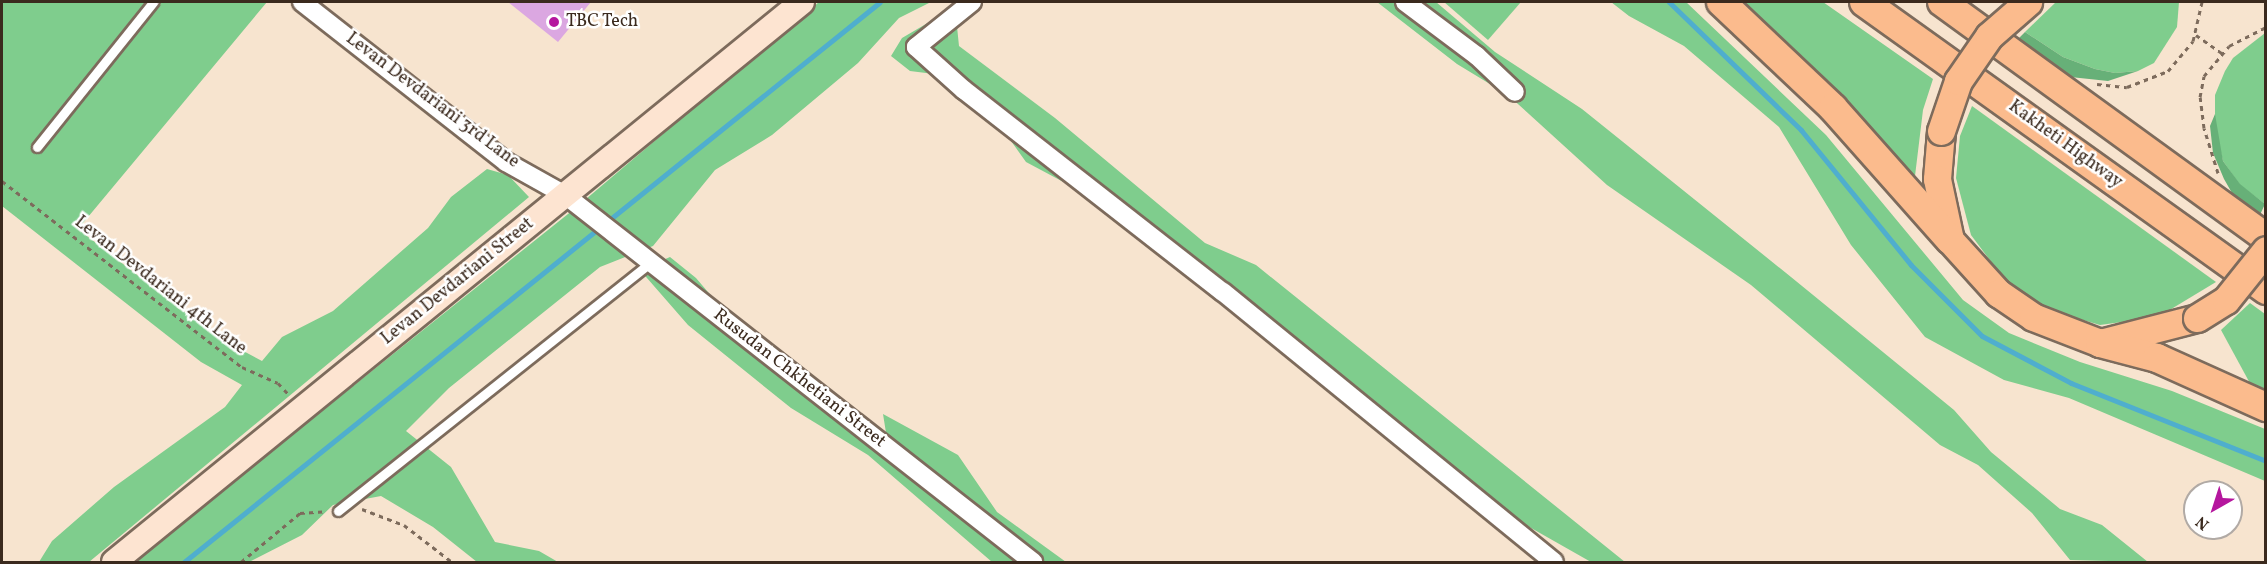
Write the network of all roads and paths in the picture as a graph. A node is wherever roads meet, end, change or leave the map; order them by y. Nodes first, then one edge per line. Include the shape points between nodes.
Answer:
1 (153, 2) edge
2 (302, 2) edge
3 (802, 2) edge
4 (972, 2) edge
5 (1405, 2) edge
6 (1721, 2) edge
7 (1864, 2) edge
8 (1942, 2) edge
9 (2028, 2) edge
10 (2202, 2) edge
11 (2265, 27) edge
12 (2195, 34) junction
13 (2222, 53) junction
14 (2094, 84) dead end
15 (1515, 92) dead end
16 (37, 147) dead end
17 (2220, 178) dead end
18 (2, 181) edge
19 (566, 195) junction
20 (2265, 237) edge
21 (1950, 240) junction
22 (2265, 250) edge
23 (651, 262) junction
24 (2265, 290) edge
25 (2100, 342) junction
26 (2265, 407) edge
27 (303, 409) junction
28 (338, 511) junction
29 (114, 562) edge
30 (241, 562) edge
31 (452, 562) edge
32 (1033, 562) edge
33 (1554, 562) edge

1 - 16 lane
2 - 19 street, Levan Devdariani 3rd Lane via 506,162
3 - 19 main road, Levan Devdariani Street
4 - 33 street via 916,47 964,90 1223,292
5 - 15 street via 1477,56
6 - 21 highway via 1833,108
7 - 24 highway, Kakheti Highway
8 - 20 highway
9 - 21 main road, bridge via 1989,36 1958,81 1941,131 1937,179
10 - 12 path
11 - 13 path via 2242,37
12 - 13 path
12 - 14 path via 2182,57 2155,79 2127,87
13 - 17 path via 2204,76 2200,97 2211,158
18 - 27 path, Levan Devdariani 4th Lane via 242,367 278,383
19 - 23 street, Rusudan Chkhetiani Street
19 - 27 main road, Levan Devdariani Street
21 - 25 main road via 1974,271 2033,317
22 - 25 main road, bridge via 2226,300 2197,318
23 - 28 lane
23 - 32 street, Rusudan Chkhetiani Street
25 - 26 highway via 2157,358
27 - 29 main road, Levan Devdariani Street
28 - 30 path via 300,513
28 - 31 path via 366,508 404,525

